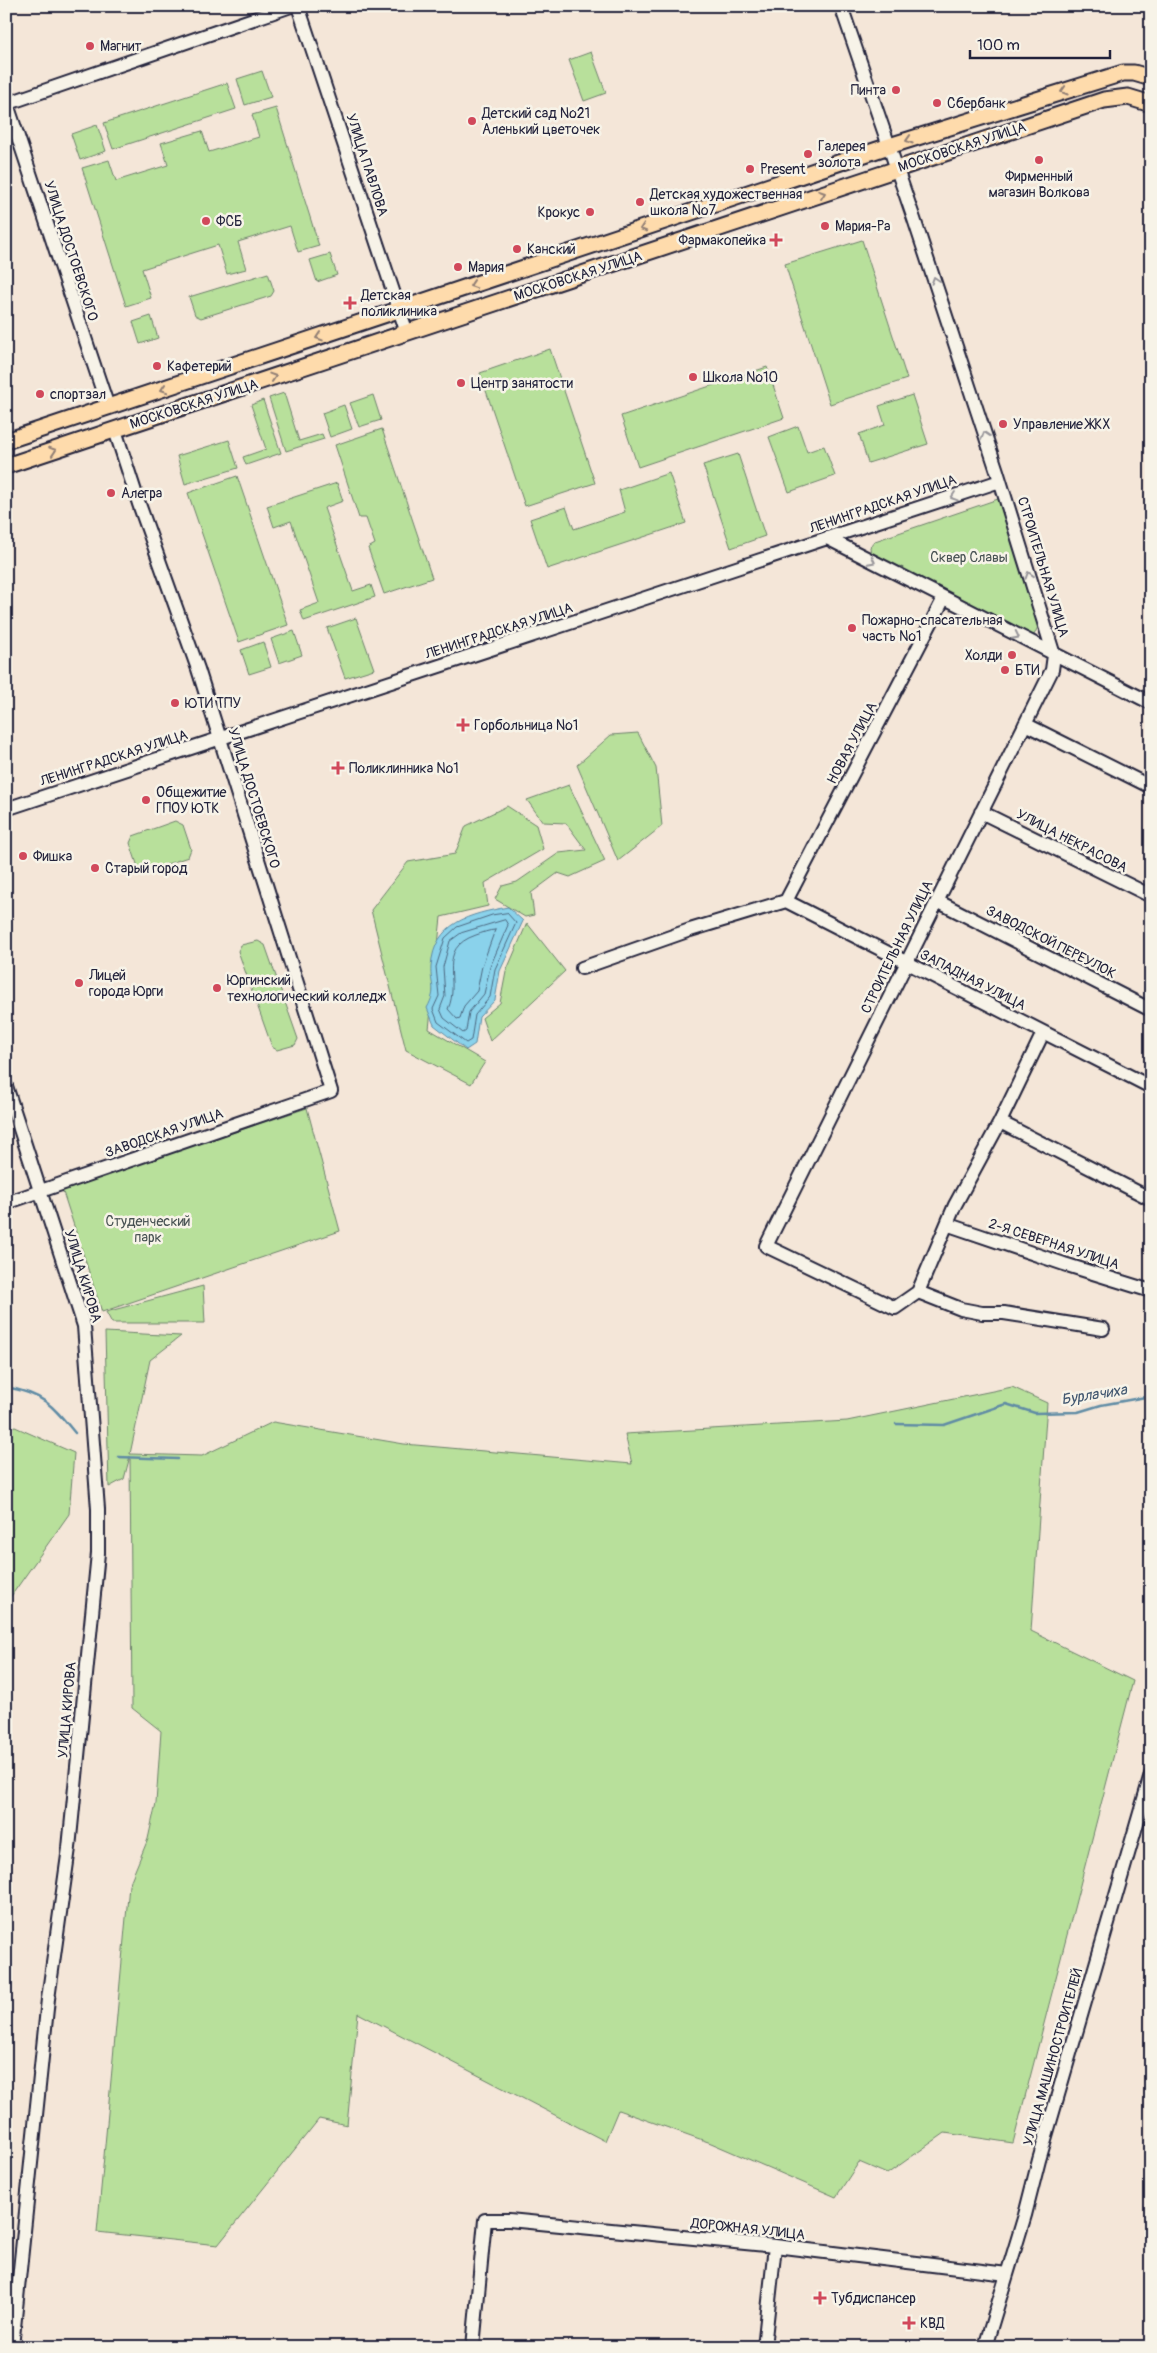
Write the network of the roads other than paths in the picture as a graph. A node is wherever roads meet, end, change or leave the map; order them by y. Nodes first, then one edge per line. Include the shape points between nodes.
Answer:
1 (291, 6) edge
2 (298, 6) edge
3 (841, 6) edge
4 (1149, 74) edge
5 (1145, 102) edge
6 (7, 104) edge
7 (889, 146) junction
8 (898, 168) junction
9 (400, 310) junction
10 (407, 333) junction
11 (108, 407) junction
12 (115, 430) junction
13 (6, 441) edge
14 (6, 466) edge
15 (1000, 481) junction
16 (828, 539) junction
17 (944, 598) junction
18 (1054, 655) junction
19 (1151, 703) edge
20 (1025, 724) junction
21 (219, 739) junction
22 (1151, 787) edge
23 (6, 809) edge
24 (981, 812) junction
25 (1151, 896) edge
26 (786, 901) junction
27 (937, 901) junction
28 (906, 963) junction
29 (582, 968) dead end
30 (1151, 1010) edge
31 (1043, 1033) junction
32 (6, 1086) edge
33 (1151, 1087) edge
34 (331, 1092) joint
35 (1000, 1122) junction
36 (42, 1191) junction
37 (1151, 1199) edge
38 (6, 1203) edge
39 (949, 1225) junction
40 (1151, 1291) edge
41 (918, 1292) junction
42 (1103, 1329) dead end
43 (1151, 1775) edge
44 (775, 2246) junction
45 (1007, 2274) junction
46 (12, 2347) edge
47 (473, 2347) edge
48 (764, 2347) edge
49 (985, 2347) edge

1 - 6 street
2 - 9 street, УЛИЦА ПАВЛОВА
3 - 7 street, СТРОИТЕЛЬНАЯ УЛИЦА
4 - 5 main road
4 -> 7 main road, МОСКОВСКАЯ УЛИЦА via 1117,75
5 - 8 main road, МОСКОВСКАЯ УЛИЦА via 1116,97 1104,100
6 - 11 street, УЛИЦА ДОСТОЕВСКОГО
7 - 8 street, СТРОИТЕЛЬНАЯ УЛИЦА
7 -> 9 main road, МОСКОВСКАЯ УЛИЦА
10 -> 8 main road, МОСКОВСКАЯ УЛИЦА
15 -> 8 street, СТРОИТЕЛЬНАЯ УЛИЦА
9 - 10 street, УЛИЦА ПАВЛОВА
9 -> 11 main road, МОСКОВСКАЯ УЛИЦА
12 -> 10 main road, МОСКОВСКАЯ УЛИЦА
11 - 13 main road, МОСКОВСКАЯ УЛИЦА
14 -> 12 main road, МОСКОВСКАЯ УЛИЦА
12 - 21 street, УЛИЦА ДОСТОЕВСКОГО
15 -> 16 street, ЛЕНИНГРАДСКАЯ УЛИЦА
18 -> 15 street, СТРОИТЕЛЬНАЯ УЛИЦА
16 -> 17 street
16 - 21 street, ЛЕНИНГРАДСКАЯ УЛИЦА
17 -> 18 street
17 - 26 street, НОВАЯ УЛИЦА
18 - 19 street
18 - 20 street, СТРОИТЕЛЬНАЯ УЛИЦА via 1052,670
20 - 22 street
20 - 24 street, СТРОИТЕЛЬНАЯ УЛИЦА
21 - 23 street, ЛЕНИНГРАДСКАЯ УЛИЦА
21 - 34 street, УЛИЦА ДОСТОЕВСКОГО
24 - 25 street, УЛИЦА НЕКРАСОВА
24 - 27 street, СТРОИТЕЛЬНАЯ УЛИЦА
26 - 28 street, ЗАПАДНАЯ УЛИЦА
26 - 29 street
27 - 28 street, СТРОИТЕЛЬНАЯ УЛИЦА
27 - 30 street, ЗАВОДСКОЙ ПЕРЕУЛОК
28 - 31 street, ЗАПАДНАЯ УЛИЦА
28 - 41 street, СТРОИТЕЛЬНАЯ УЛИЦА via 766,1246 895,1308
31 - 33 street, ЗАПАДНАЯ УЛИЦА
31 - 35 street
32 - 36 street, УЛИЦА КИРОВА
34 - 36 street, ЗАВОДСКАЯ УЛИЦА
35 - 37 street
35 - 39 street via 955,1205
36 - 38 street, ЗАВОДСКАЯ УЛИЦА
36 - 46 street, УЛИЦА КИРОВА via 86,1336 98,1553 69,1848 48,1999
39 - 40 street, 2-Я СЕВЕРНАЯ УЛИЦА
39 - 41 street
41 - 42 street via 960,1309
43 - 45 street, УЛИЦА МАШИНОСТРОИТЕЛЕЙ
44 - 45 street, ДОРОЖНАЯ УЛИЦА
44 - 47 street, ДОРОЖНАЯ УЛИЦА via 485,2220
44 - 48 street
45 - 49 street, УЛИЦА МАШИНОСТРОИТЕЛЕЙ

